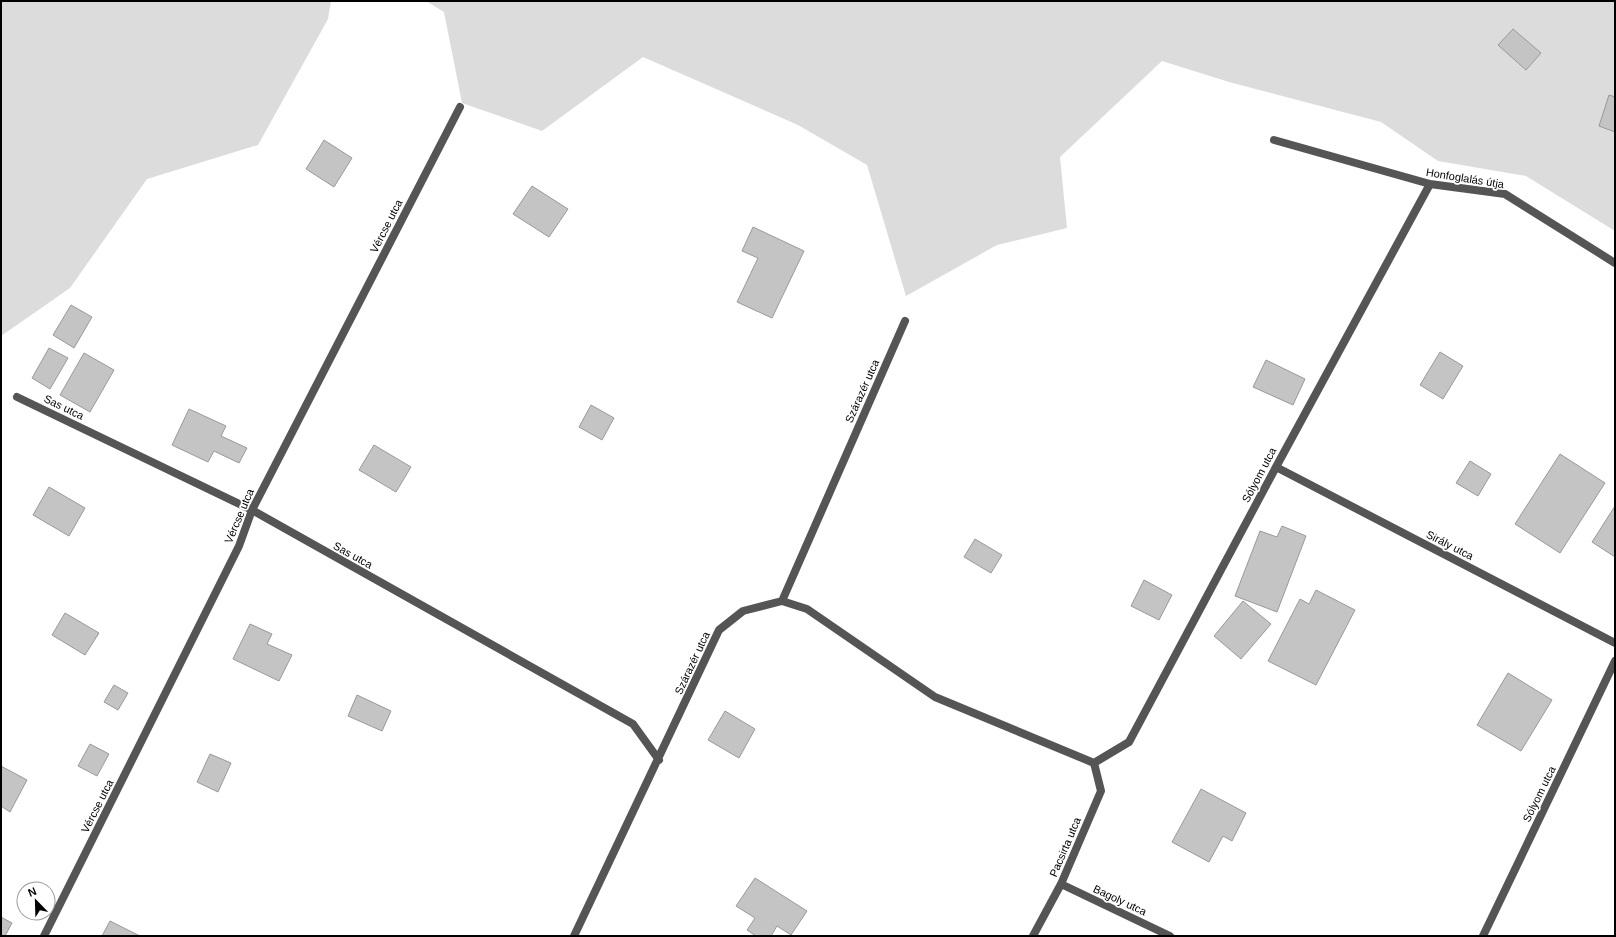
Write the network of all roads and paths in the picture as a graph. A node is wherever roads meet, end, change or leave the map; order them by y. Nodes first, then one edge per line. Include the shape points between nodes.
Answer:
1 (460, 107) dead end
2 (1274, 140) dead end
3 (1430, 184) junction
4 (1615, 264) edge
5 (905, 321) dead end
6 (17, 396) dead end
7 (1276, 467) junction
8 (252, 510) junction
9 (782, 601) junction
10 (1615, 643) edge
11 (1615, 661) edge
12 (659, 760) junction
13 (1094, 763) junction
14 (1061, 884) junction
15 (44, 936) edge
16 (574, 936) edge
17 (1033, 936) edge
18 (1170, 936) edge
19 (1483, 936) edge

1 - 8 street, Vércse utca
2 - 3 street, Honfoglalás útja
3 - 4 street, Honfoglalás útja via 1505,194
3 - 7 street, Sólyom utca
5 - 9 street, Szárazér utca
6 - 8 street, Sas utca
7 - 10 street, Sirály utca
7 - 13 street, Sólyom utca via 1129,742
8 - 12 street, Sas utca via 633,724
8 - 15 street, Vércse utca via 240,546
9 - 12 street, Szárazér utca via 743,611 719,630
9 - 13 street via 808,609 935,696
11 - 19 street, Sólyom utca
12 - 16 street, Szárazér utca
13 - 14 street, Pacsirta utca via 1101,791
14 - 17 street, Pacsirta utca
14 - 18 street, Bagoly utca

